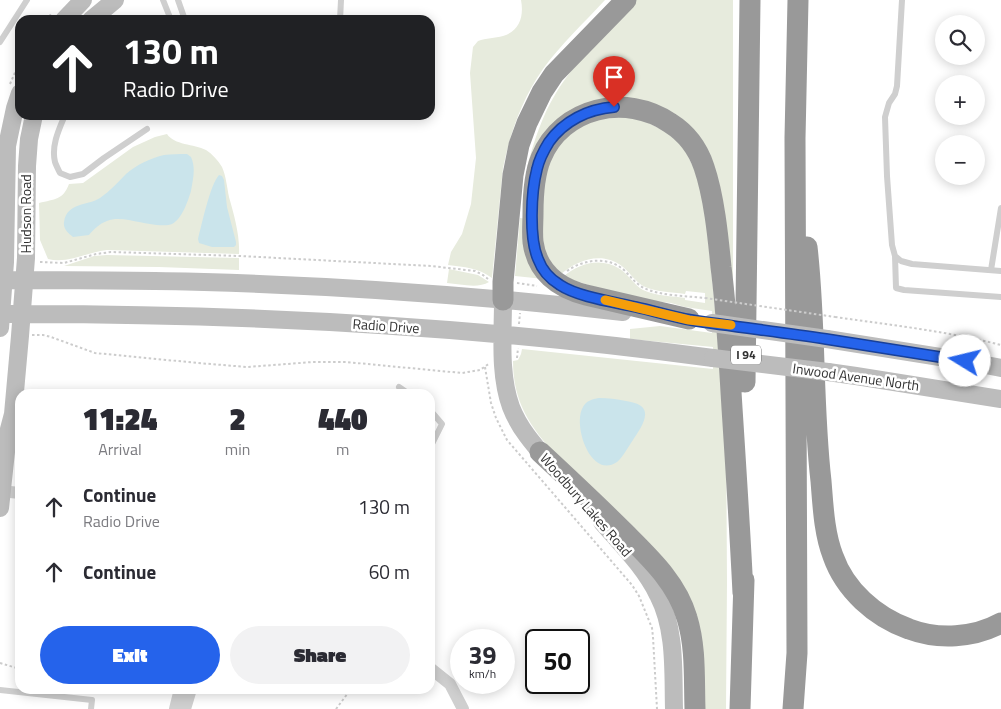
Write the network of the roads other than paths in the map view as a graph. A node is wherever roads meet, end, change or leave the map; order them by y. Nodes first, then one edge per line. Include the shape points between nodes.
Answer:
1 (27, 0) edge
2 (83, 0) edge
3 (115, 0) edge
4 (163, 0) edge
5 (178, 0) edge
6 (341, 0) edge
7 (626, 0) edge
8 (750, 0) edge
9 (798, 0) edge
10 (902, 0) edge
11 (17, 15) edge
12 (69, 15) edge
13 (97, 15) edge
14 (169, 15) edge
15 (183, 15) edge
16 (340, 15) edge
17 (15, 19) edge
18 (0, 42) edge
19 (15, 108) edge
20 (33, 120) edge
21 (63, 120) edge
22 (147, 129) dead end
23 (795, 138) junction
24 (1001, 208) edge
25 (895, 256) junction
26 (991, 270) junction
27 (1001, 271) edge
28 (2, 280) edge
29 (24, 280) junction
30 (503, 291) junction
31 (1001, 297) edge
32 (21, 314) junction
33 (0, 319) edge
34 (689, 320) junction
35 (503, 335) junction
36 (771, 365) joint
37 (1001, 368) edge
38 (399, 387) dead end
39 (402, 389) edge
40 (1001, 399) edge
41 (435, 416) edge
42 (435, 438) edge
43 (540, 452) junction
44 (15, 493) edge
45 (0, 496) edge
46 (743, 593) junction
47 (1001, 623) edge
48 (435, 672) edge
49 (0, 690) edge
50 (15, 692) edge
51 (37, 694) edge
52 (179, 694) edge
53 (190, 694) edge
54 (92, 709) edge
55 (175, 709) edge
56 (185, 709) edge
57 (463, 709) edge
58 (674, 709) edge
59 (695, 709) edge
60 (740, 709) edge
61 (793, 709) edge

1 - 11 lane
2 - 12 main road
3 - 13 main road
4 - 14 lane
5 - 15 lane
6 - 16 lane
7 - 30 highway via 554,74 531,112 514,170
8 - 46 highway, I 94
9 - 23 highway
10 - 25 lane via 897,86 885,117
17 - 18 lane
19 - 28 main road, Hudson Road via 7,146
20 - 29 main road, Hudson Road via 28,138
21 - 22 lane via 54,150 55,162 60,173 70,177 83,174
23 - 47 highway via 811,285 818,458 832,556 852,590 870,608 901,627 920,634 940,636 976,632
23 - 61 highway via 797,653
24 - 26 lane
25 - 26 lane via 912,264
25 - 31 lane via 896,288
26 - 27 lane
28 - 29 main road
28 - 33 main road, Hudson Road
29 - 30 main road via 155,281 388,291
29 - 32 main road, Hudson Road
30 - 34 main road
30 - 35 main road, Woodbury Lakes Road
32 - 33 main road, Radio Drive
32 - 35 main road, Radio Drive via 280,320
32 - 45 main road, Hudson Road via 13,414
34 - 37 main road, bridge
34 - 46 highway via 579,294 556,282 539,262 532,233 536,173 551,140 578,117 611,107 648,111 676,127 693,145 704,167 717,236 728,333
35 - 36 main road, Radio Drive, bridge
35 - 43 main road, Woodbury Lakes Road via 504,371 510,404 523,430
36 - 40 main road, Inwood Avenue North, bridge
38 - 39 lane
41 - 42 lane via 442,424
43 - 58 main road, Woodbury Lakes Road via 642,570 658,594 670,635
43 - 59 highway via 643,551 674,587 685,610 691,636
44 - 45 street
46 - 60 highway, I 94
48 - 57 street via 450,684
49 - 50 lane
51 - 54 lane via 92,700
52 - 55 street
53 - 56 street

